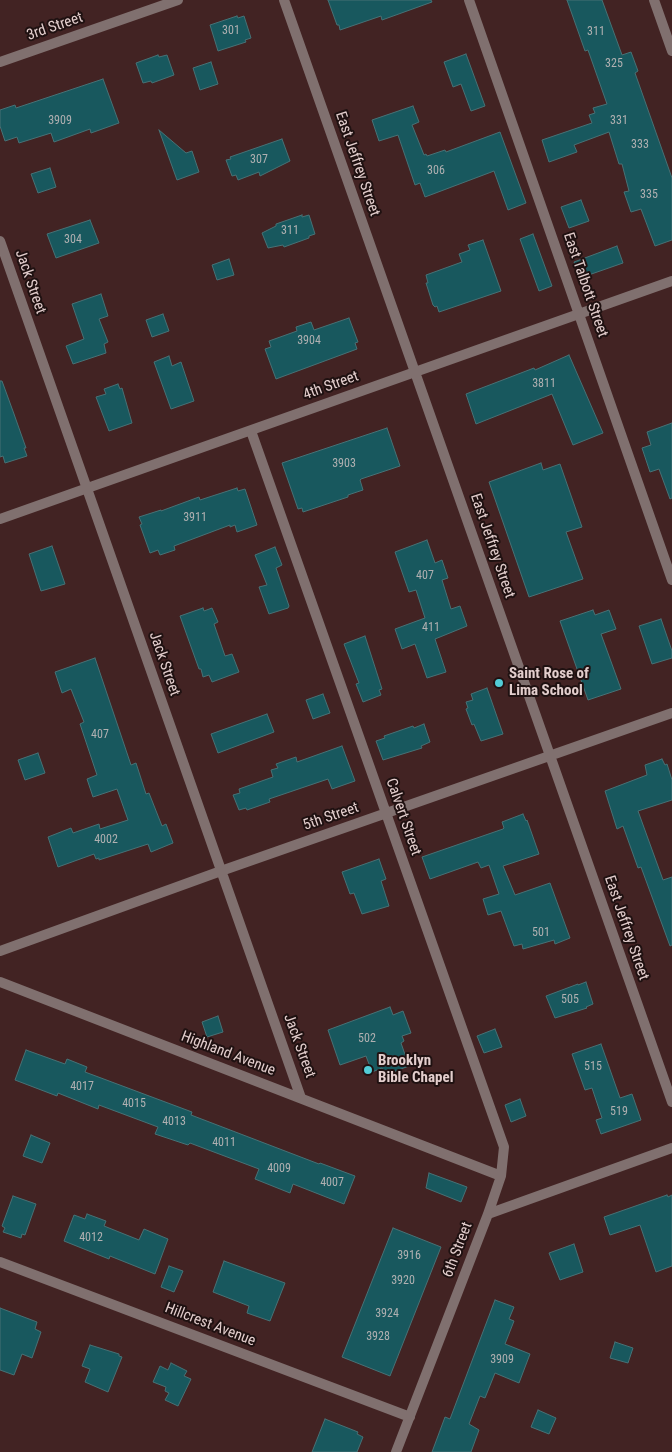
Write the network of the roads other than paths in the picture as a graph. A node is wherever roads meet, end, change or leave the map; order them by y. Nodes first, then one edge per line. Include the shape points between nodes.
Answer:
1 (178, 0) edge
2 (284, 0) edge
3 (469, 0) edge
4 (654, 0) edge
5 (672, 51) edge
6 (0, 62) edge
7 (0, 240) edge
8 (672, 281) edge
9 (579, 314) junction
10 (415, 373) junction
11 (251, 431) junction
12 (87, 489) junction
13 (0, 520) edge
14 (672, 580) edge
15 (672, 713) edge
16 (550, 756) junction
17 (386, 814) junction
18 (221, 871) junction
19 (0, 951) edge
20 (0, 982) edge
21 (301, 1098) junction
22 (672, 1102) edge
23 (672, 1148) edge
24 (501, 1176) junction
25 (488, 1214) junction
26 (0, 1262) edge
27 (410, 1417) junction
28 (396, 1452) edge

1 - 6 street, 3rd Street
2 - 10 street, East Jeffrey Street
3 - 9 street, East Talbott Street
4 - 5 street
7 - 12 street, Jack Street
8 - 9 street, 4th Street
9 - 10 street, 4th Street
9 - 14 street, East Talbott Street
10 - 11 street, 4th Street
10 - 16 street, East Jeffrey Street
11 - 12 street, 4th Street
11 - 17 street, Calvert Street
12 - 13 street, 4th Street
12 - 18 street, Jack Street
15 - 16 street, 5th Street
16 - 17 street, 5th Street
16 - 22 street, East Jeffrey Street
17 - 18 street, 5th Street
17 - 24 street, Calvert Street via 504,1147
18 - 19 street, 5th Street
18 - 21 street, Jack Street
20 - 21 street, Highland Avenue
21 - 24 street, Highland Avenue
23 - 25 street, 6th Street
24 - 25 street, Calvert Street
25 - 27 street, 6th Street
26 - 27 street, Hillcrest Avenue
27 - 28 street, 6th Street

